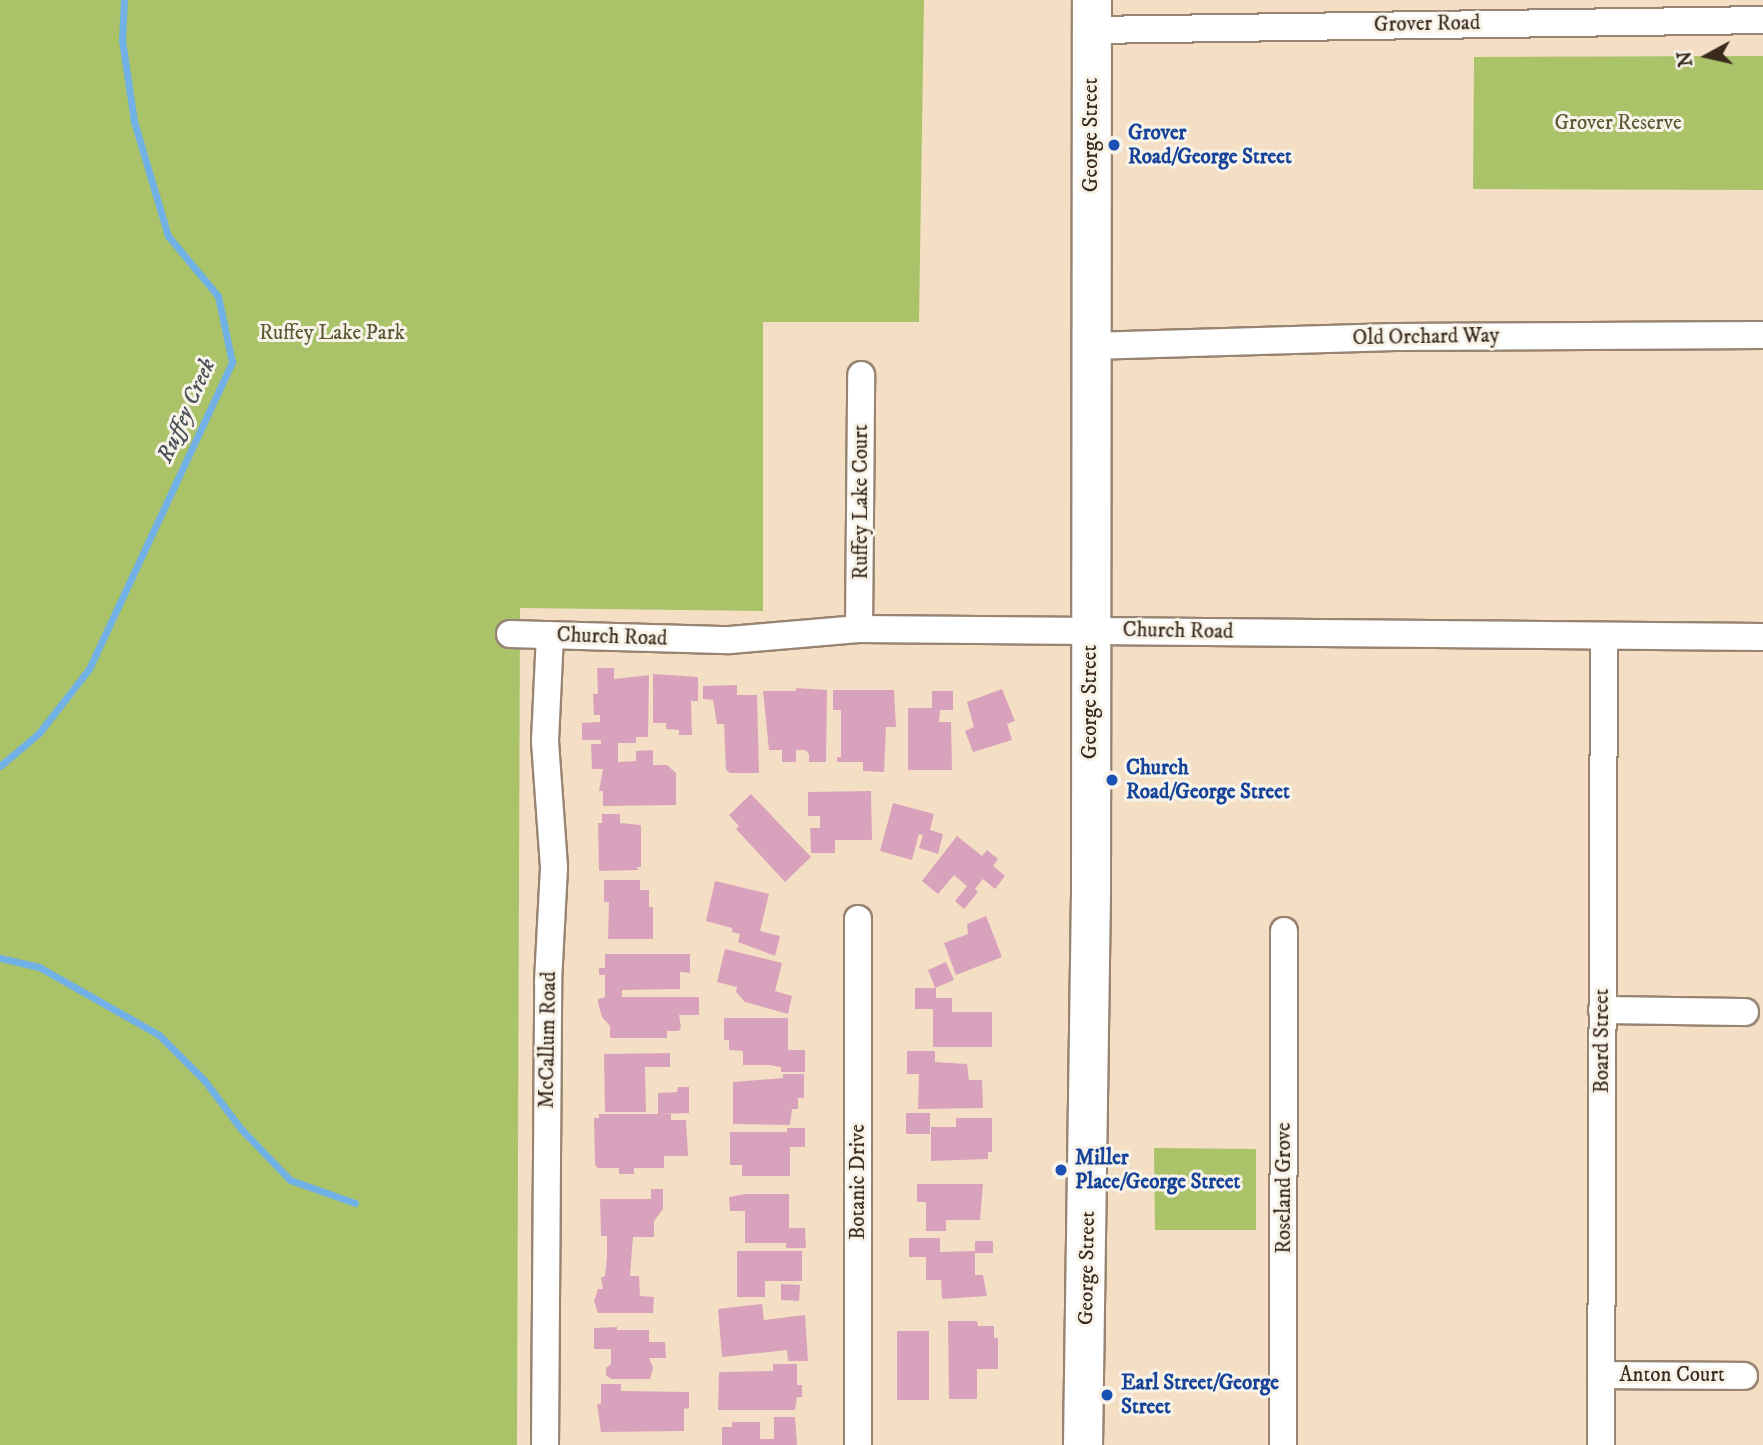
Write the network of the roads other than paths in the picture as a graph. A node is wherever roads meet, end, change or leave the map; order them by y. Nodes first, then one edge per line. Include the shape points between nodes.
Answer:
1 (1462, 12) edge
2 (1091, 15) edge
3 (1763, 20) edge
4 (1763, 335) edge
5 (1090, 346) junction
6 (861, 375) dead end
7 (859, 629) junction
8 (1090, 631) junction
9 (510, 634) dead end
10 (550, 635) junction
11 (1604, 636) junction
12 (1763, 637) edge
13 (858, 919) dead end
14 (1284, 931) dead end
15 (1602, 1010) junction
16 (1745, 1012) dead end
17 (1601, 1375) junction
18 (1744, 1376) dead end
19 (545, 1445) edge
20 (858, 1445) edge
21 (1083, 1445) edge
22 (1283, 1445) edge
23 (1601, 1445) edge

1 - 2 street, Grover Road
1 - 3 street, Grover Road
2 - 5 main road, George Street
4 - 5 street, Old Orchard Way via 1395,337
5 - 8 main road, George Street
6 - 7 street, Ruffey Lake Court
7 - 8 street, Church Road
7 - 10 street, Church Road via 730,640
8 - 11 street, Church Road
8 - 21 main road, George Street
9 - 10 street, Church Road
10 - 19 street, McCallum Road via 545,741 554,867 548,982
11 - 12 street, Church Road
11 - 15 street, Board Street
13 - 20 street, Botanic Drive
14 - 22 street, Roseland Grove
15 - 16 street
15 - 17 street, Board Street
17 - 18 street, Anton Court
17 - 23 street, Board Street

